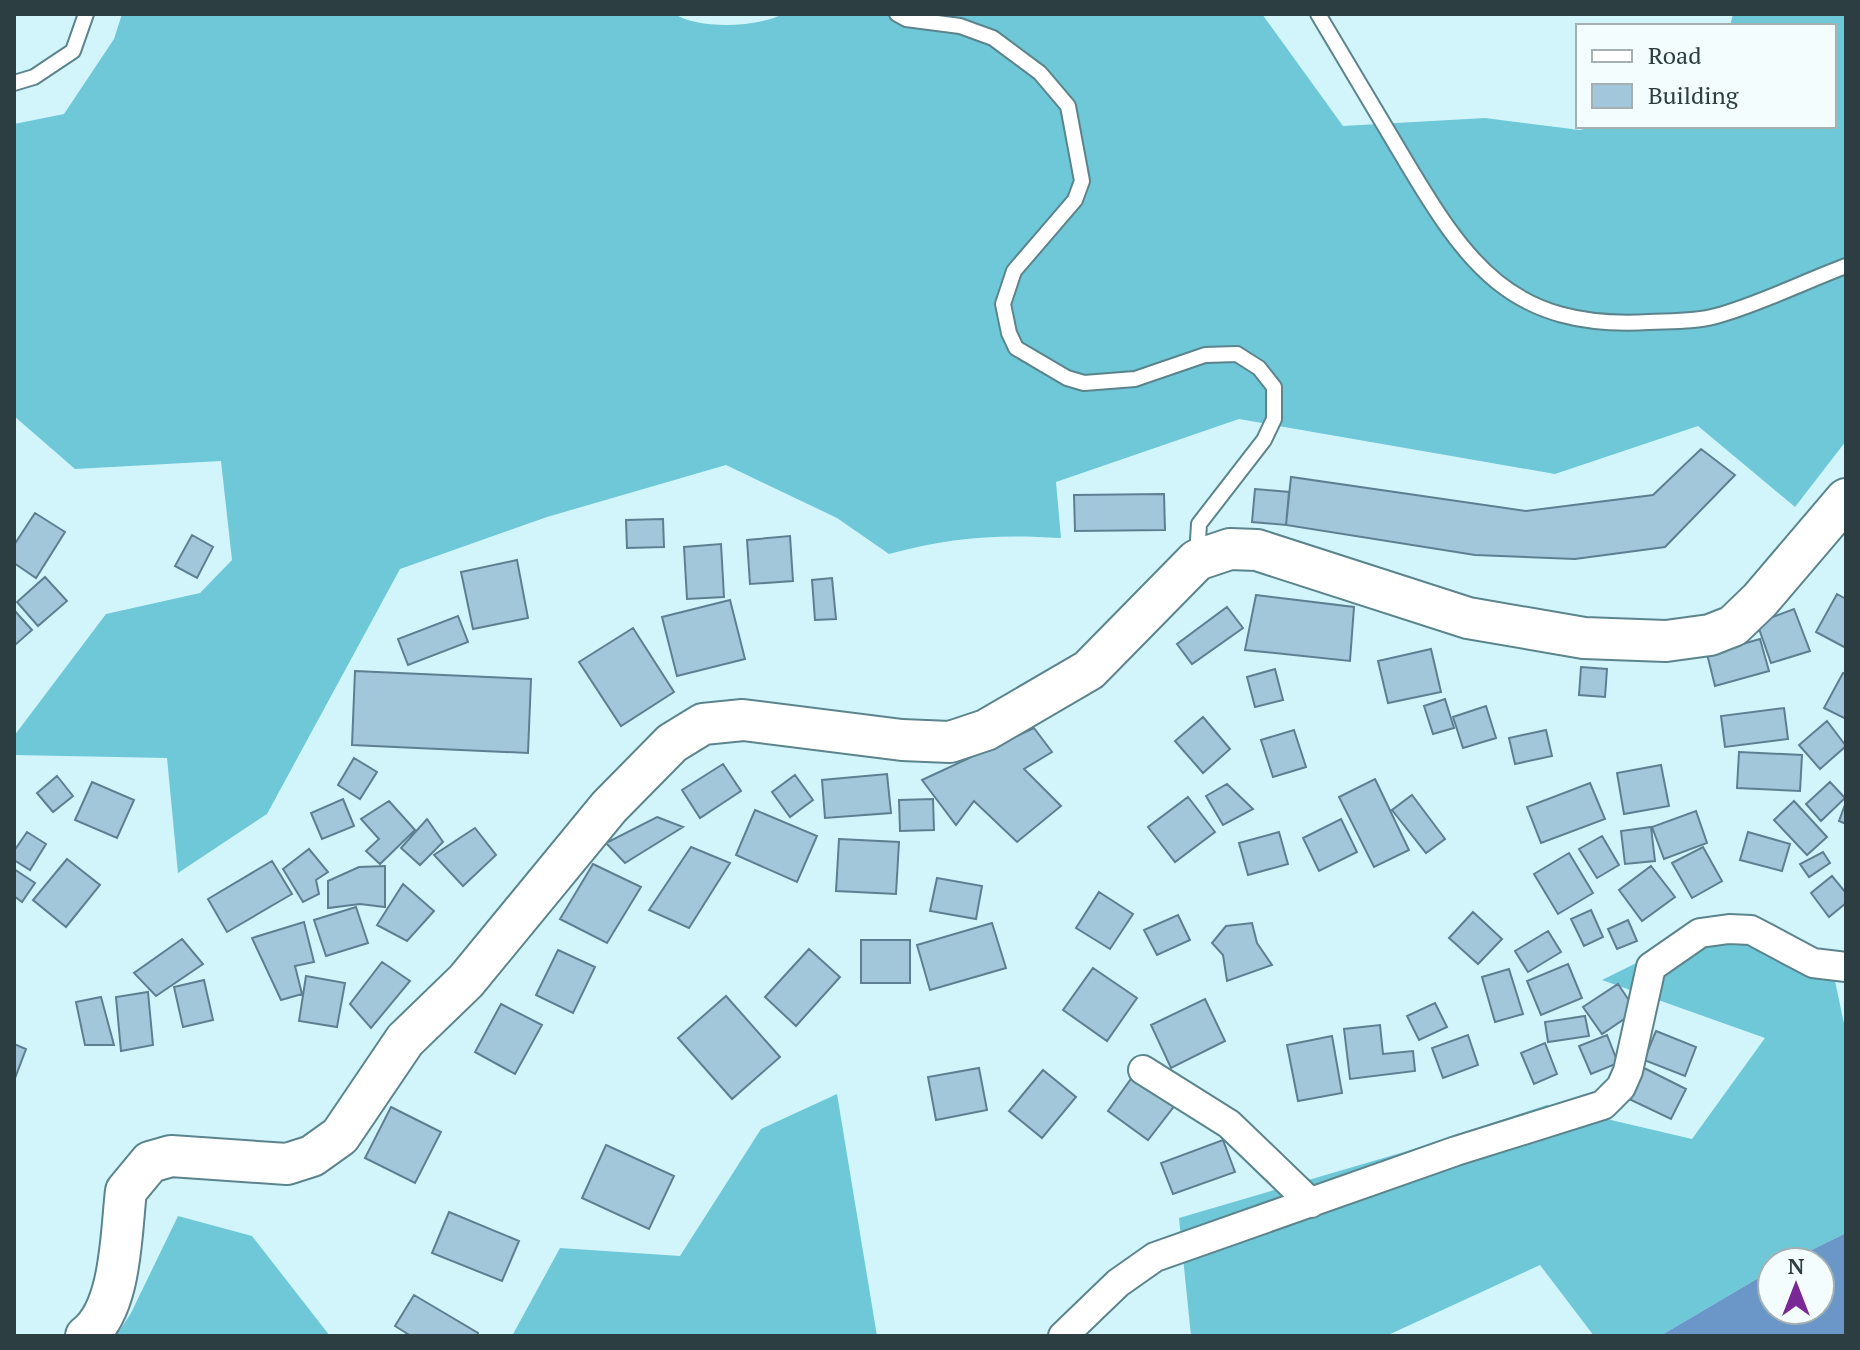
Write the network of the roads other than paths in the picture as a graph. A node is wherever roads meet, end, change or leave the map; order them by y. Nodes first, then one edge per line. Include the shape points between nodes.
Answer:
1 (86, 14) edge
2 (897, 14) edge
3 (1318, 14) edge
4 (14, 83) edge
5 (1846, 266) edge
6 (1846, 499) edge
7 (1197, 560) junction
8 (1846, 967) edge
9 (1143, 1070) dead end
10 (1311, 1203) junction
11 (86, 1336) edge
12 (1063, 1336) edge

1 - 4 lane via 73,51 34,77
2 - 7 lane via 993,38 1040,73 1068,106 1082,181 1075,200 1014,271 1003,304 1016,348 1084,383 1135,379 1205,355 1237,354 1259,368 1274,387 1274,419 1264,440 1199,524
3 - 5 lane via 1449,234 1516,296 1561,316 1609,325 1682,321 1715,316
6 - 7 main road via 1733,626 1666,641 1584,638 1468,618 1257,550 1230,549
7 - 11 main road via 1089,670 986,730 950,742 743,720 703,724 672,743 609,807 466,981 405,1040 340,1136 312,1156 287,1164 171,1156 150,1162 134,1177 126,1191 113,1290
8 - 10 street via 1813,963 1751,930 1700,933 1651,967 1628,1071 1603,1105
9 - 10 street via 1229,1124
10 - 12 street via 1155,1257 1118,1283

